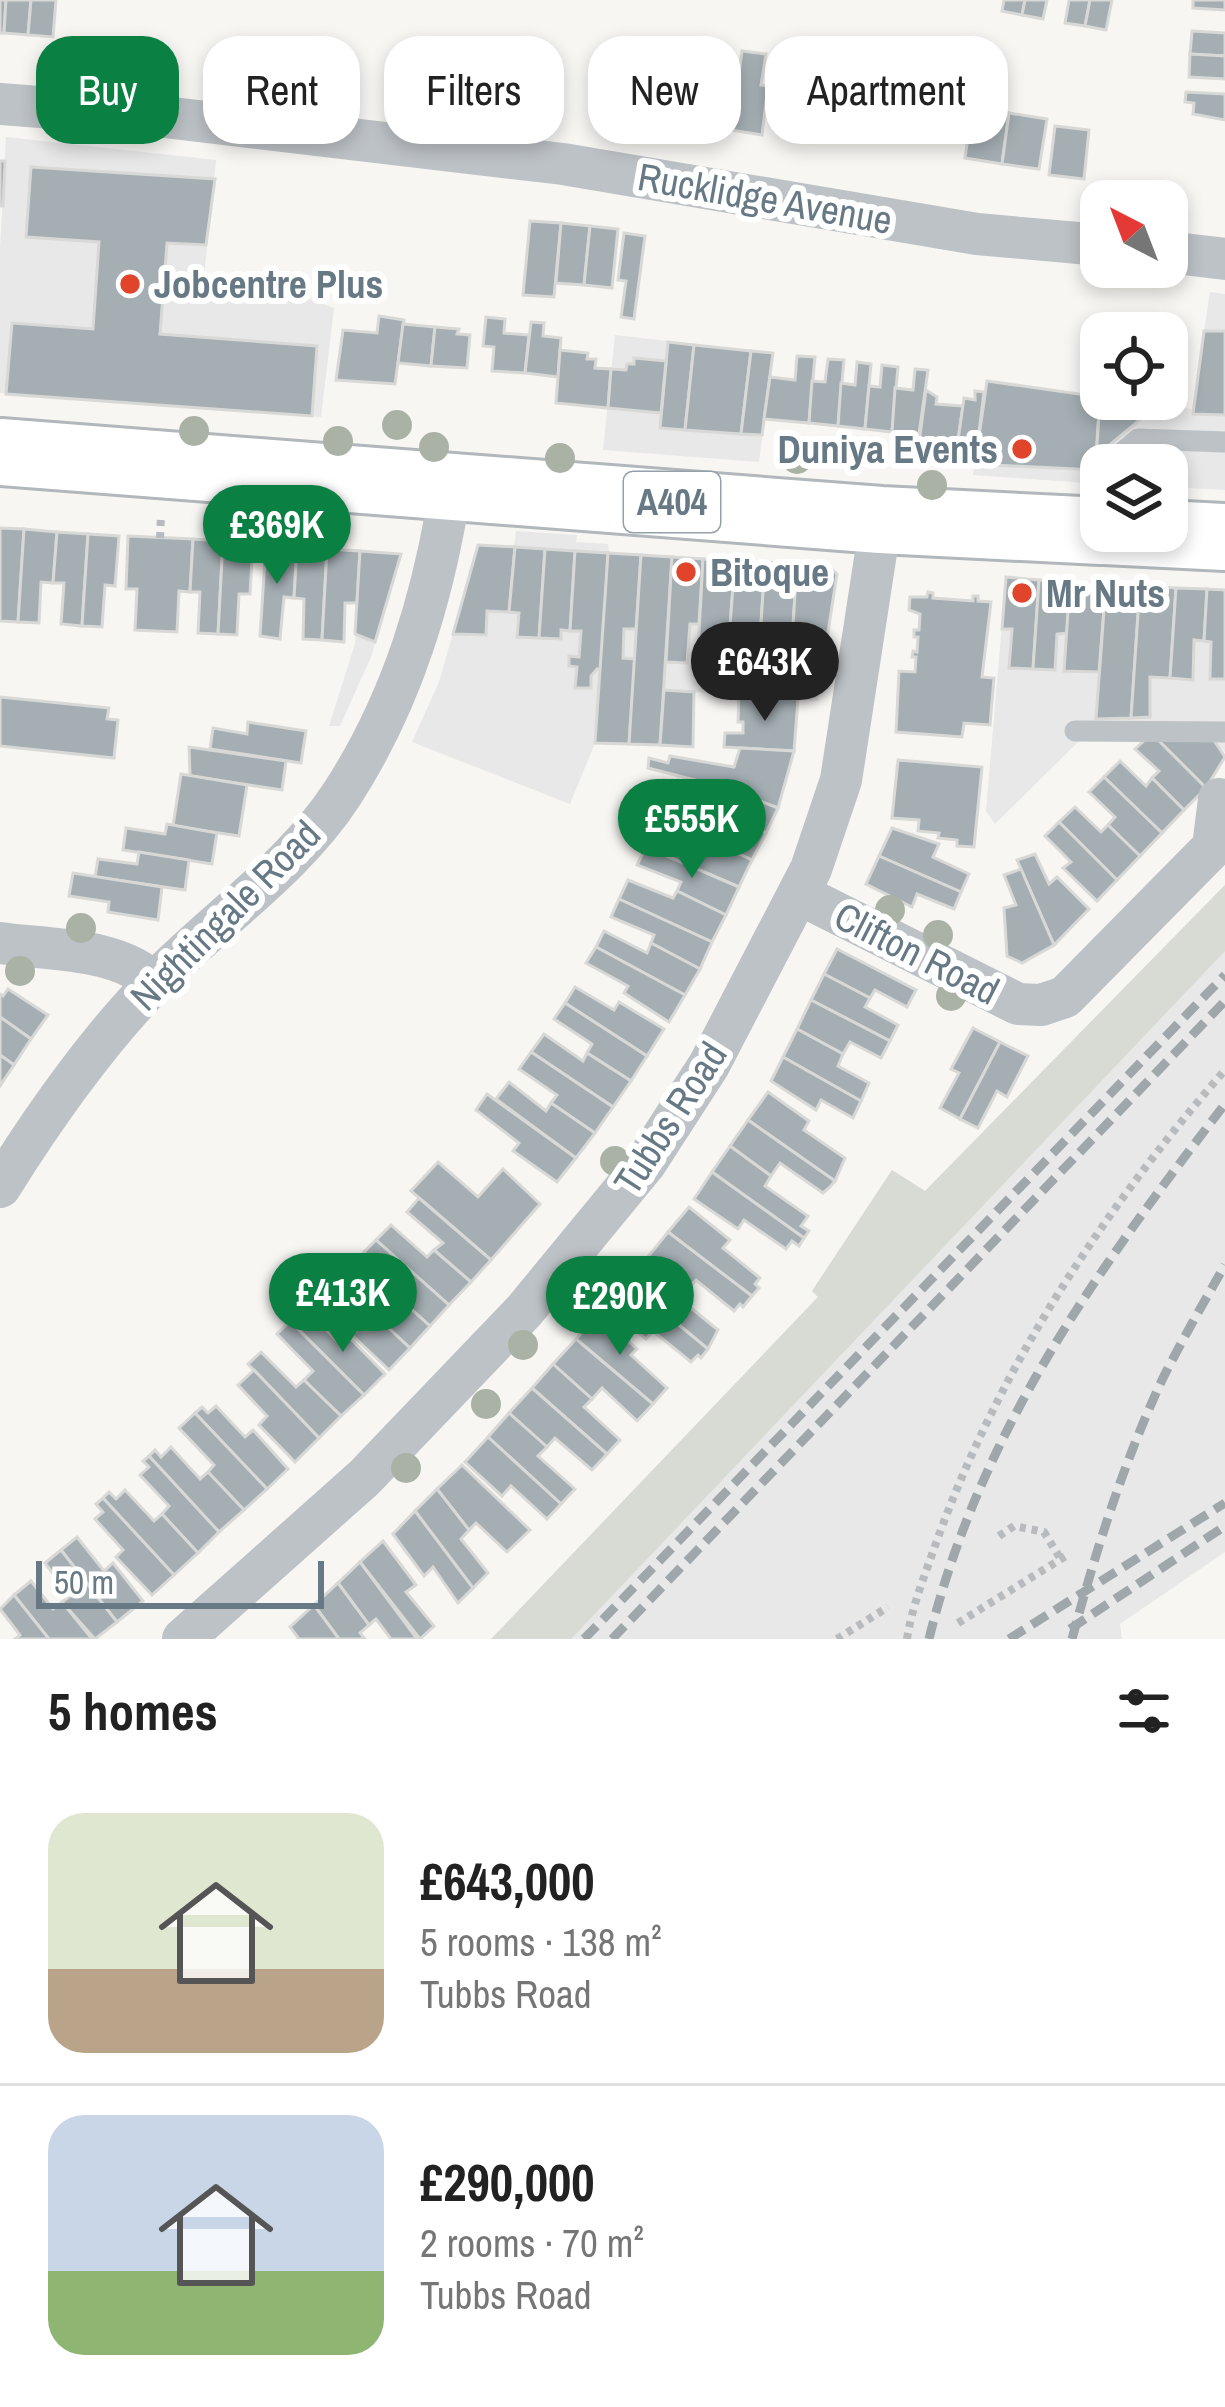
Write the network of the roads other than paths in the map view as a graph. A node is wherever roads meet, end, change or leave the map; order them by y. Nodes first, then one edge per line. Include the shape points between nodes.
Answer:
1 (0, 104) edge
2 (1080, 243) edge
3 (1188, 255) edge
4 (1225, 260) edge
5 (1225, 442) edge
6 (1132, 444) edge
7 (0, 452) edge
8 (451, 485) junction
9 (881, 520) junction
10 (1080, 530) edge
11 (1188, 535) edge
12 (1225, 537) edge
13 (1076, 731) dead end
14 (1225, 732) edge
15 (1222, 792) edge
16 (799, 894) junction
17 (0, 943) edge
18 (154, 983) junction
19 (0, 1187) edge
20 (183, 1639) edge

1 - 2 street, Rucklidge Avenue via 563,164 977,234
3 - 4 street
5 - 6 lane
7 - 8 main road, A404
8 - 9 main road, A404
8 - 18 street, Nightingale Road via 420,631 341,796
9 - 10 main road, A404
9 - 16 street, Tubbs Road via 841,780
11 - 12 main road, A404
13 - 14 lane
15 - 16 street, Clifton Road via 1214,847 1065,997 1041,1005 1018,1004
16 - 20 street, Tubbs Road via 709,1065 594,1229 364,1478
17 - 18 street via 106,958
18 - 19 street, Nightingale Road via 42,1120

